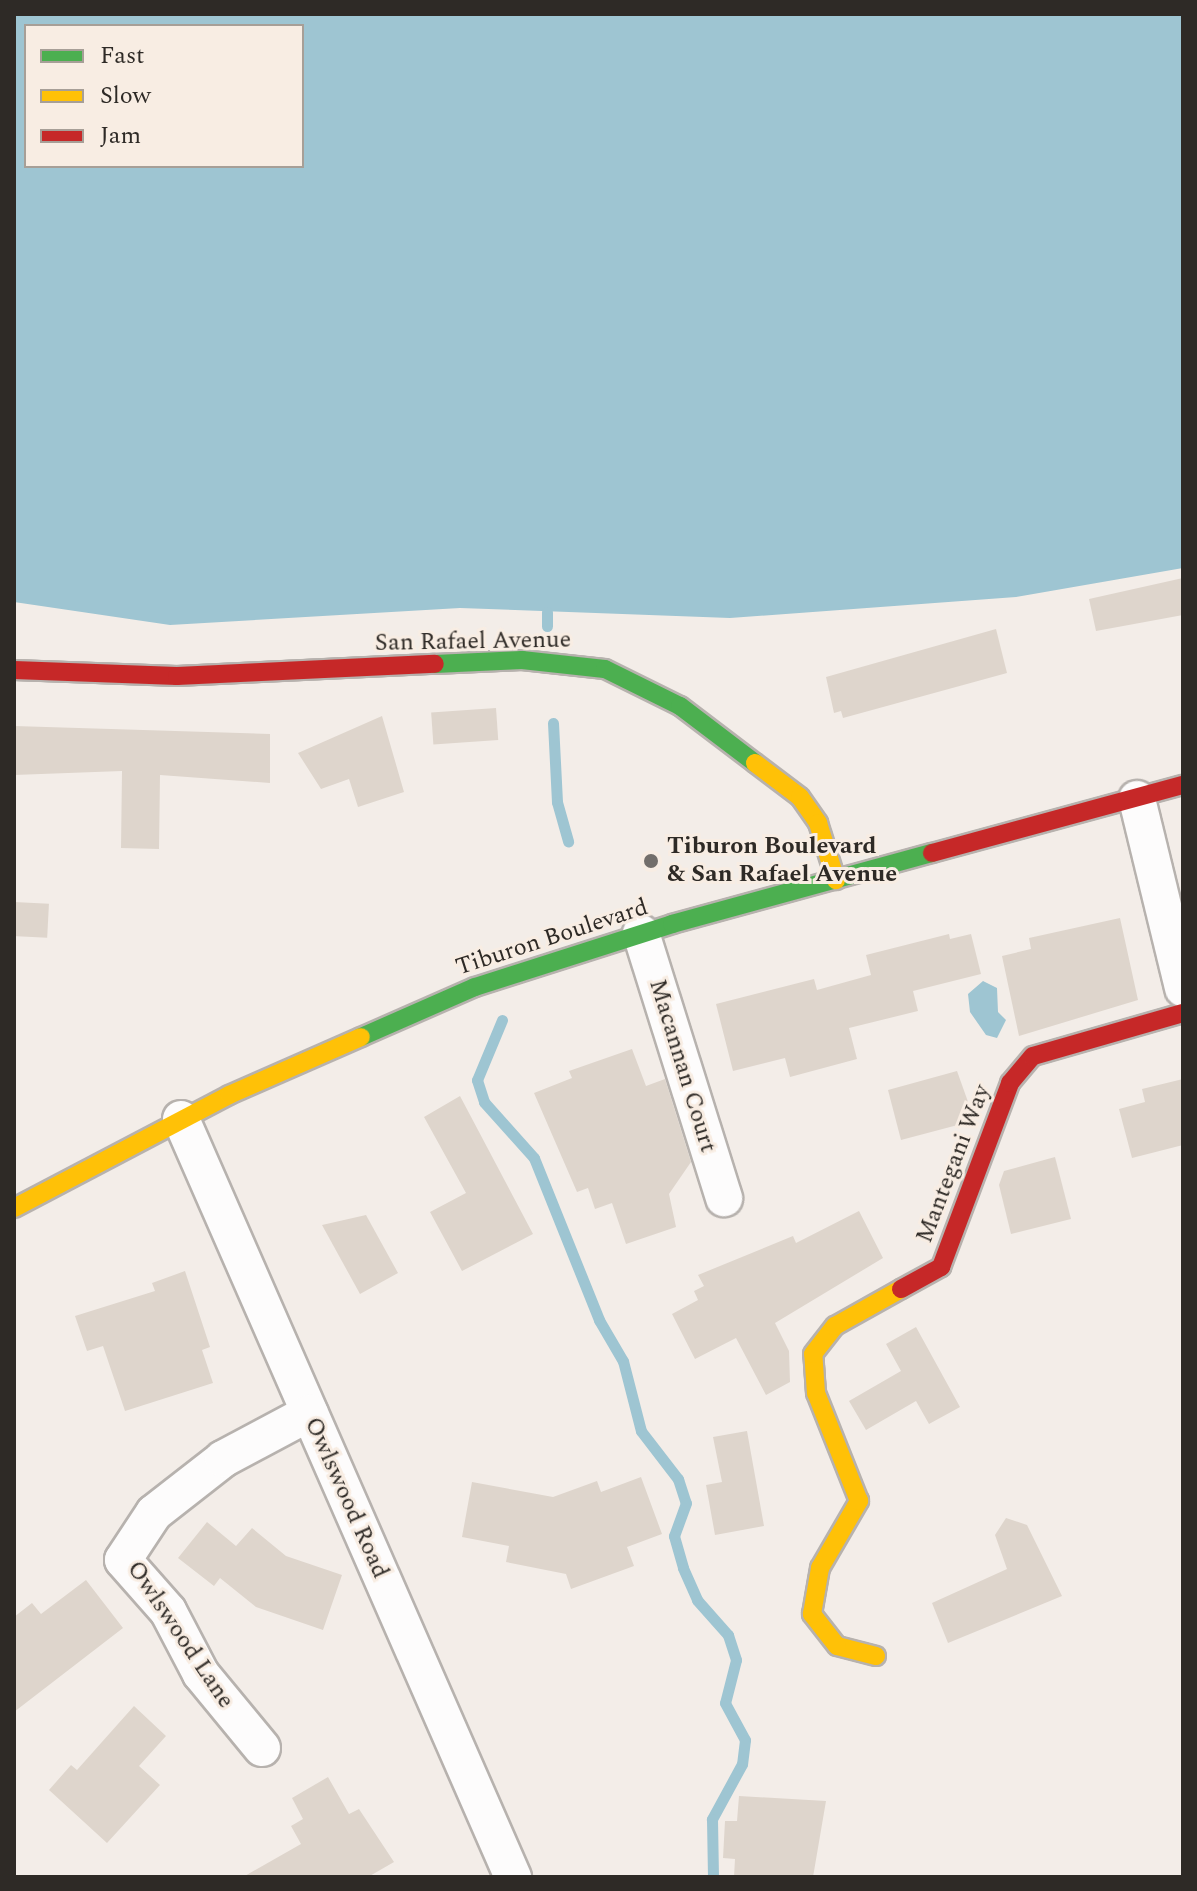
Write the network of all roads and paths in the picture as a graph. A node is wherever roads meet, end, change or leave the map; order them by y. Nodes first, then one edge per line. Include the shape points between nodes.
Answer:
1 (14, 670) edge
2 (1183, 785) edge
3 (1137, 799) junction
4 (836, 880) junction
5 (641, 933) junction
6 (1183, 988) edge
7 (1183, 1013) edge
8 (181, 1119) junction
9 (724, 1198) dead end
10 (14, 1208) edge
11 (309, 1413) junction
12 (876, 1656) dead end
13 (262, 1748) dead end
14 (513, 1877) edge

1 - 4 street, San Rafael Avenue via 177,676 522,660 605,669 680,706 789,786 818,823
2 - 3 street, Tiburon Boulevard
3 - 4 street, Tiburon Boulevard
3 - 6 street
4 - 5 street, Tiburon Boulevard
5 - 8 street, Tiburon Boulevard via 451,997
5 - 9 street, Macannan Court
7 - 12 street, Mantegani Way via 1033,1056 1010,1083 941,1267 835,1326 813,1354 816,1393 859,1501 820,1568 812,1614 837,1646
8 - 10 street, Tiburon Boulevard
8 - 11 street, Owlswood Road
11 - 13 street, Owlswood Lane via 223,1459 154,1513 123,1560 168,1611 201,1674
11 - 14 street, Owlswood Road

